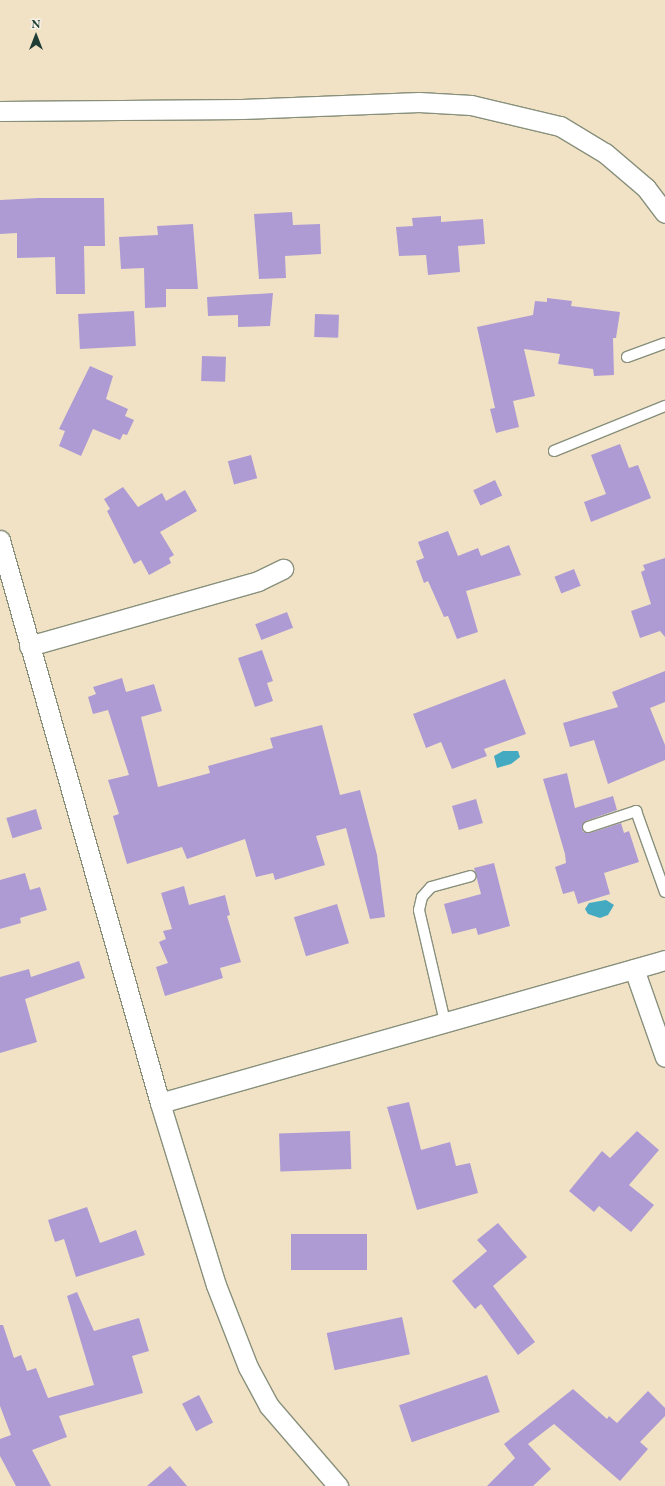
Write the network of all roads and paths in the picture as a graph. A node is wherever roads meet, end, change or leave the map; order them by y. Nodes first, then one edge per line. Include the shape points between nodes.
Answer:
1 (0, 111) edge
2 (665, 213) edge
3 (665, 343) edge
4 (627, 357) dead end
5 (665, 406) edge
6 (554, 451) dead end
7 (0, 540) edge
8 (284, 569) dead end
9 (29, 646) junction
10 (588, 827) dead end
11 (471, 876) dead end
12 (665, 892) edge
13 (665, 960) edge
14 (634, 968) junction
15 (444, 1022) junction
16 (661, 1034) edge
17 (665, 1057) edge
18 (160, 1103) junction
19 (338, 1486) edge

1 - 2 street via 242,109 419,102 471,105 560,126 605,153 646,188
3 - 4 lane
5 - 6 lane
7 - 9 street
8 - 9 street via 258,581
9 - 18 street
10 - 12 lane via 636,811
11 - 15 lane via 432,887 422,897 419,910
13 - 14 street
14 - 15 street
14 - 16 street
15 - 18 street
16 - 17 street
18 - 19 street via 216,1285 248,1367 268,1406

